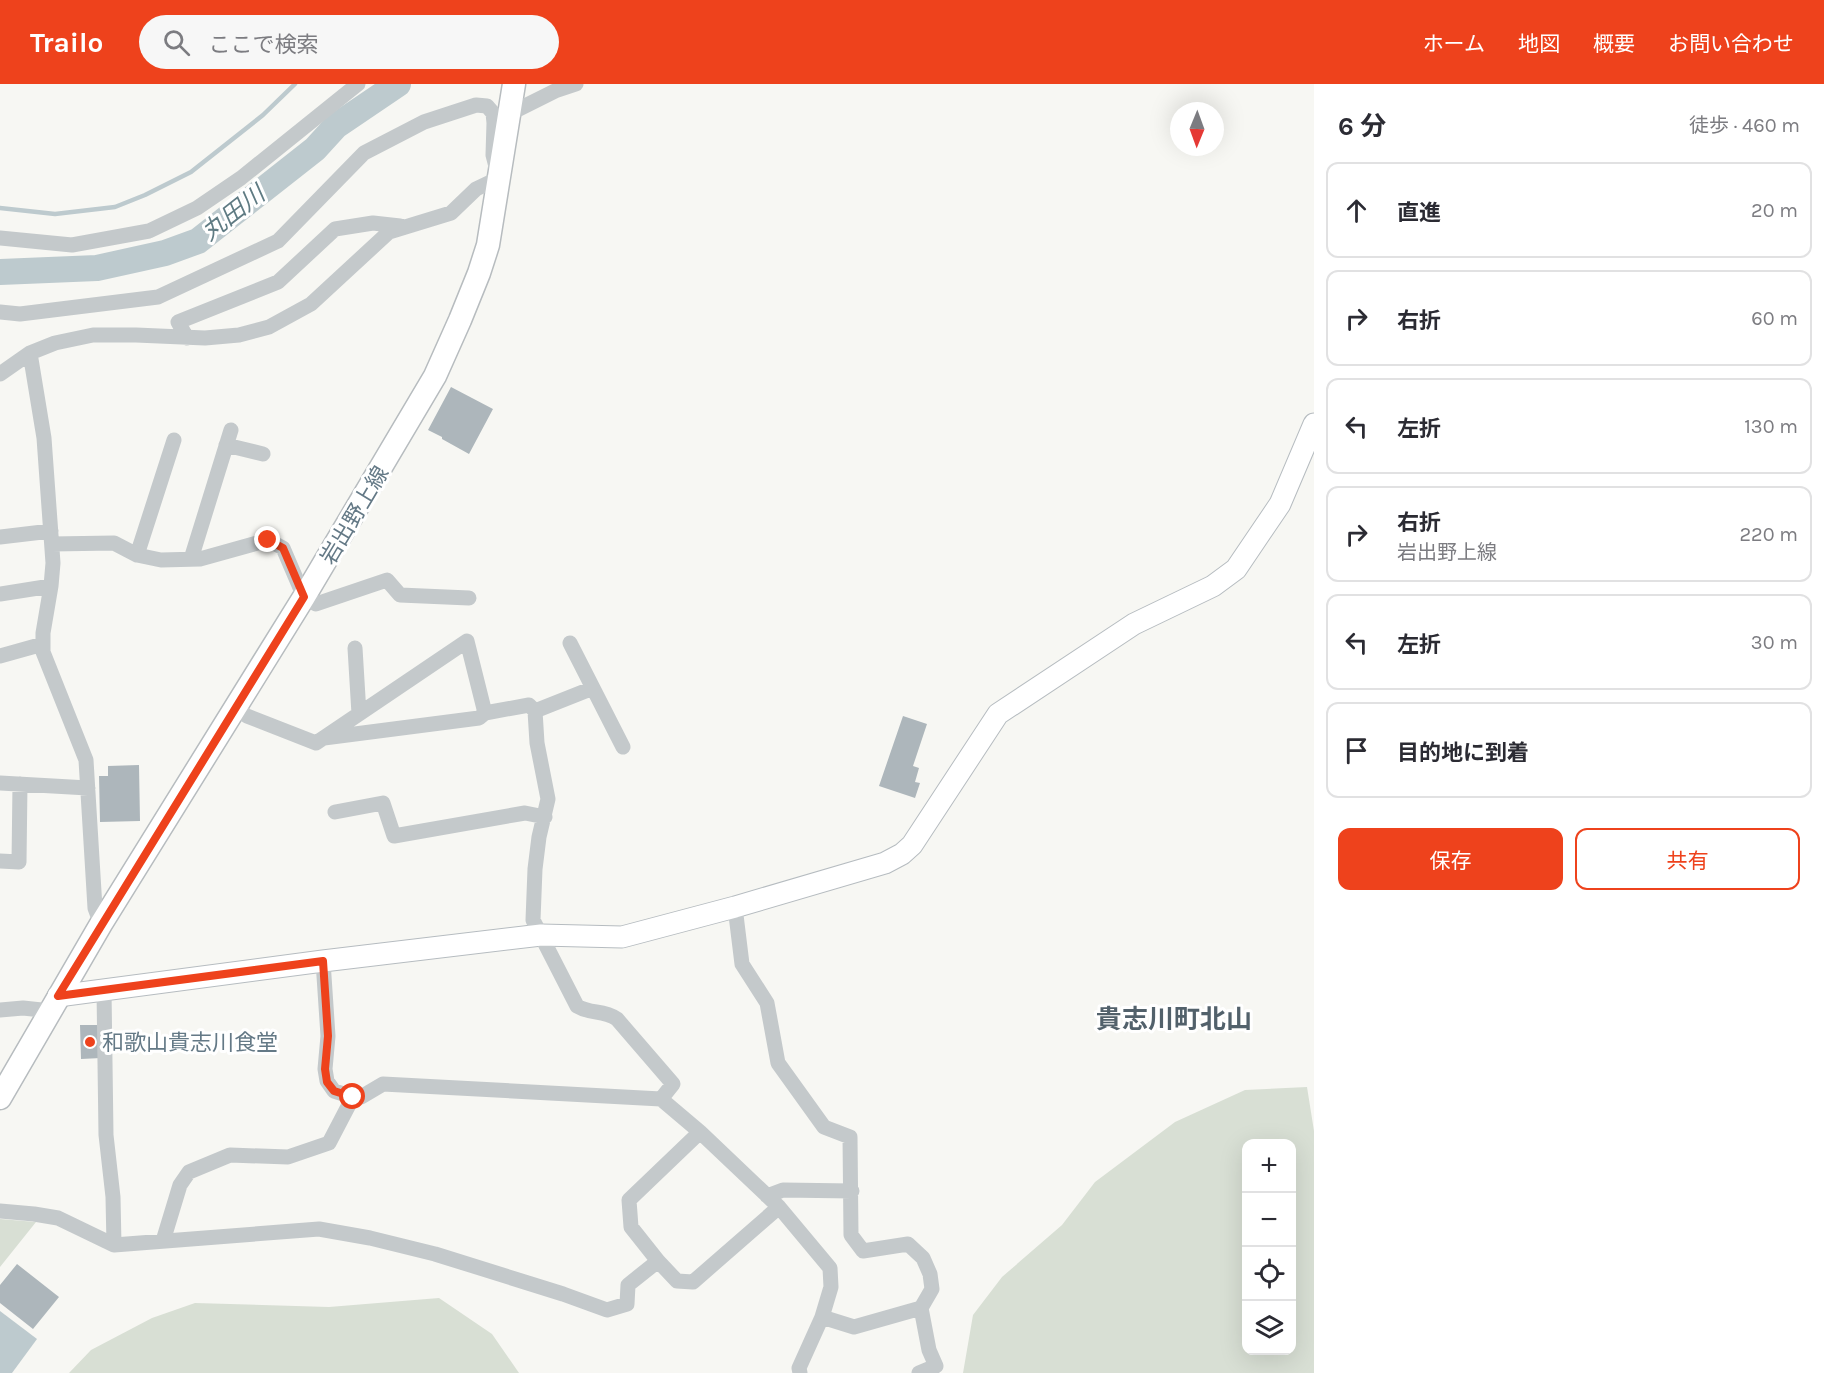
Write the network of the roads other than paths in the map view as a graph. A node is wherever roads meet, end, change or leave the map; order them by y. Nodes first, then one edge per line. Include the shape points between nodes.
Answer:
1 (358, 84) edge
2 (576, 84) edge
3 (512, 100) edge
4 (499, 178) junction
5 (406, 227) junction
6 (0, 238) edge
7 (0, 312) edge
8 (187, 338) junction
9 (30, 353) junction
10 (0, 374) edge
11 (1314, 424) edge
12 (174, 440) dead end
13 (263, 454) dead end
14 (0, 537) edge
15 (52, 537) junction
16 (137, 555) junction
17 (191, 559) junction
18 (51, 586) junction
19 (0, 594) edge
20 (304, 597) junction
21 (469, 598) dead end
22 (570, 643) dead end
23 (43, 644) junction
24 (355, 648) dead end
25 (0, 656) edge
26 (593, 688) junction
27 (236, 708) junction
28 (535, 711) junction
29 (485, 712) junction
30 (359, 714) junction
31 (324, 738) junction
32 (623, 747) dead end
33 (0, 783) edge
34 (20, 784) junction
35 (88, 788) junction
36 (335, 812) dead end
37 (545, 817) junction
38 (0, 861) edge
39 (735, 907) junction
40 (101, 924) junction
41 (541, 935) junction
42 (323, 961) junction
43 (104, 990) junction
44 (55, 1003) junction
45 (0, 1010) edge
46 (353, 1097) junction
47 (0, 1098) edge
48 (662, 1099) junction
49 (700, 1132) junction
50 (852, 1191) junction
51 (773, 1201) junction
52 (0, 1211) edge
53 (163, 1241) junction
54 (114, 1245) junction
55 (658, 1261) junction
56 (921, 1308) junction
57 (822, 1317) junction
58 (800, 1373) edge
59 (918, 1373) edge

1 - 6 street via 197,208 149,231 72,245
2 - 3 street
3 - 4 main road, 岩出野上線
4 - 5 street via 476,189 451,213
4 - 7 street via 493,155 493,113 487,106 476,105 424,122 364,153 278,241 158,297 20,314
4 - 20 main road, 岩出野上線 via 482,264 435,376
5 - 8 street via 389,232 311,304 269,327 239,335
5 - 8 street via 373,223 335,229 278,282 177,322
8 - 9 street via 93,335
9 - 10 street
9 - 15 street via 44,438
11 - 39 street via 1280,504 1236,569 1213,586 1134,624 998,714 912,845 902,854 885,863
12 - 16 street
13 - 17 street via 228,438
14 - 15 street
15 - 16 street via 114,543
15 - 18 street
16 - 17 street via 161,560
17 - 20 street via 268,540 283,548
18 - 19 street
18 - 23 street
20 - 21 street via 316,604 387,580 400,596
20 - 27 main road, 岩出野上線
22 - 26 street
23 - 25 street
23 - 35 street via 86,760
24 - 30 street
26 - 28 street
26 - 32 street
27 - 31 street via 316,743
27 - 40 main road, 岩出野上線
28 - 29 street via 529,705
28 - 37 street via 548,799
29 - 30 street via 467,641
29 - 31 street via 478,718
30 - 31 street
33 - 34 street
34 - 35 street
34 - 38 street via 19,862
35 - 40 street via 96,908
36 - 37 street via 383,803 394,836 525,813
37 - 41 street via 535,869 533,920
39 - 41 street via 622,937
39 - 50 street via 742,964 767,1003 778,1062 824,1127 850,1137
40 - 44 main road, 岩出野上線
41 - 42 street
41 - 48 street via 577,1006 616,1018 673,1084
42 - 43 street
42 - 46 street via 327,1082 334,1091
43 - 44 street
43 - 54 street via 106,1135
44 - 45 street
44 - 47 main road, 岩出野上線
46 - 48 street via 361,1097 383,1084
46 - 53 street via 329,1143 288,1157 230,1155 189,1172 180,1185
48 - 49 street
49 - 51 street
49 - 55 street via 629,1200 631,1227
50 - 51 street via 783,1190
50 - 56 street via 851,1235 863,1251 908,1244 923,1258 932,1289
51 - 55 street via 693,1282 677,1281
51 - 57 street via 830,1268 831,1287
52 - 54 street via 58,1218
53 - 54 street
53 - 55 street via 319,1230 435,1254 607,1310 627,1304 628,1285
56 - 57 street via 854,1327
56 - 59 street via 936,1366
57 - 58 street

